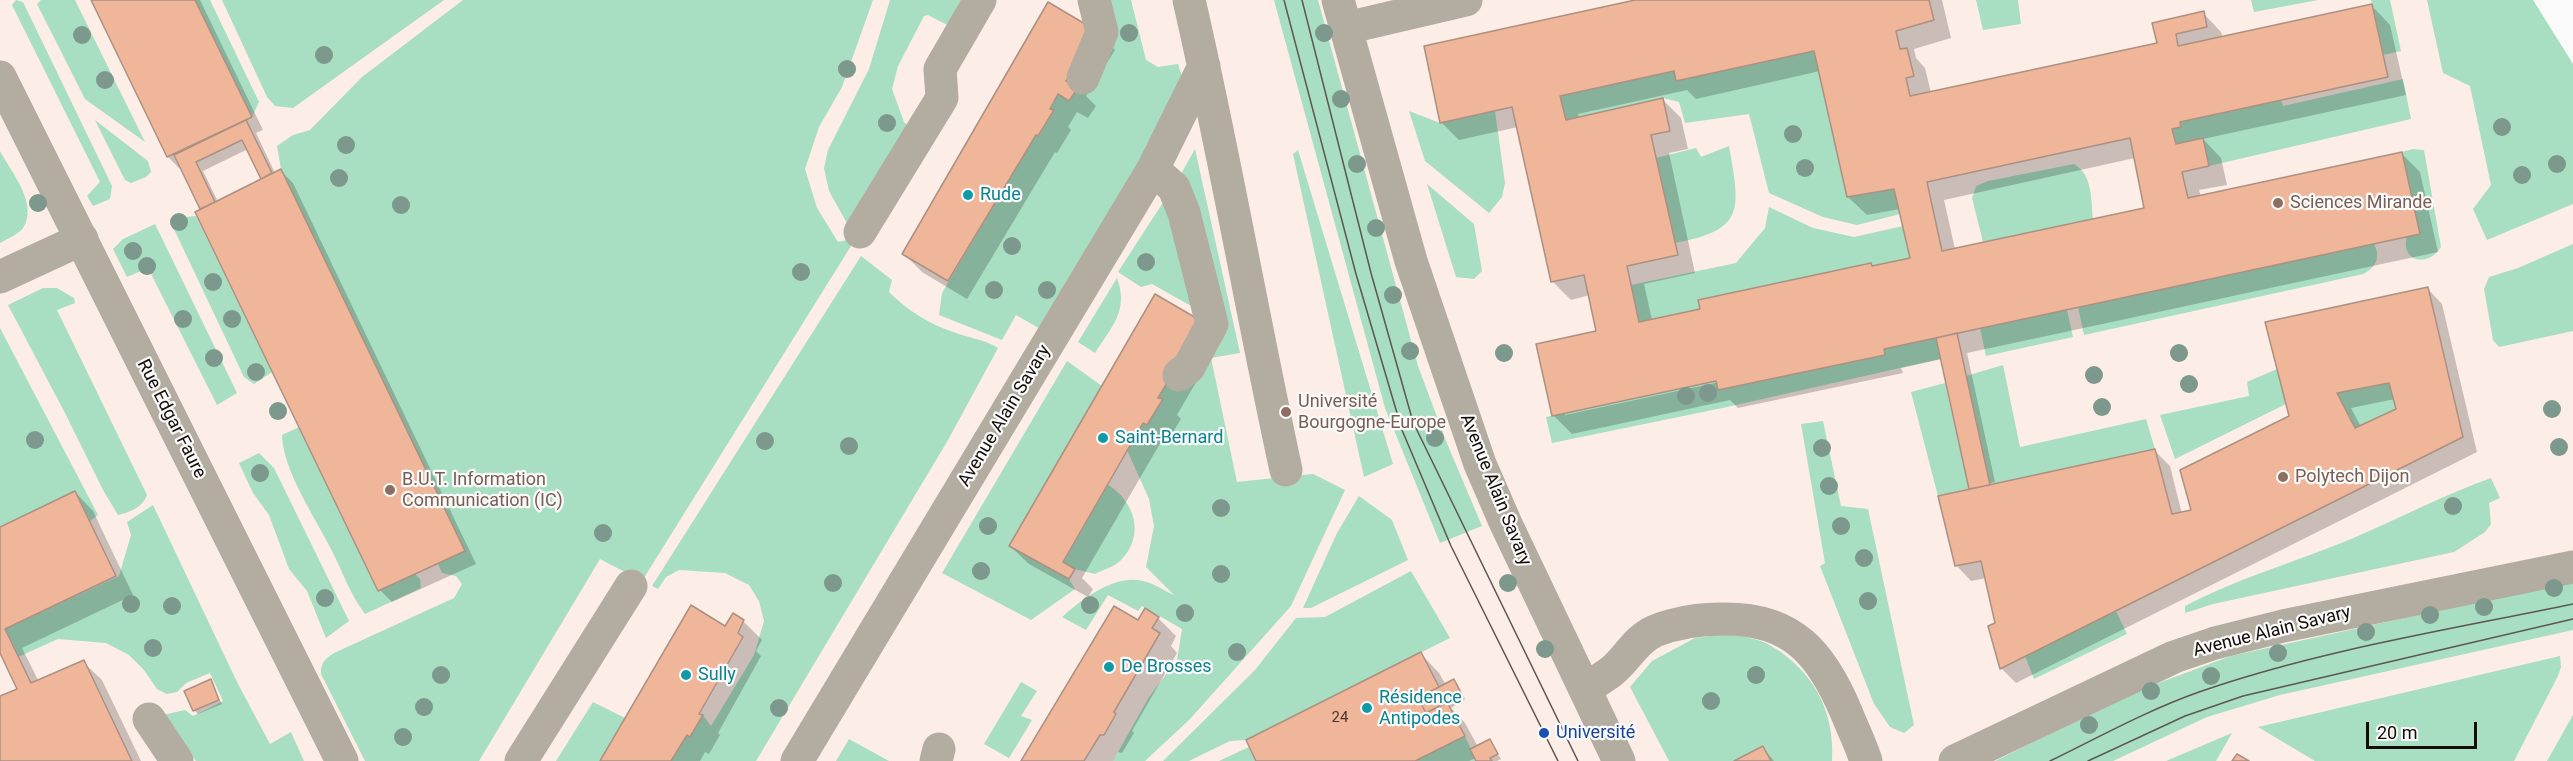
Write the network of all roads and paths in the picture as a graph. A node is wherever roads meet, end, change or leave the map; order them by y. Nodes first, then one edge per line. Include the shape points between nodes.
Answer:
1 (980, 0) edge
2 (1094, 0) edge
3 (1189, 0) edge
4 (1466, 0) edge
5 (1342, 14) edge
6 (1204, 66) junction
7 (0, 77) edge
8 (1083, 78) dead end
9 (1154, 169) junction
10 (860, 232) dead end
11 (82, 239) junction
12 (0, 277) edge
13 (1179, 375) dead end
14 (1286, 470) dead end
15 (2573, 567) edge
16 (631, 586) dead end
17 (1585, 689) junction
18 (149, 719) dead end
19 (177, 761) edge
20 (342, 761) edge
21 (521, 761) edge
22 (797, 761) edge
23 (1619, 761) edge
24 (1866, 761) edge
25 (1955, 761) edge

1 - 10 lane via 940,69 942,98
2 - 8 lane via 1102,32
3 - 6 lane
4 - 5 lane
5 - 17 lane, Avenue Alain Savary via 1412,261 1480,464
6 - 9 lane, Avenue Alain Savary
6 - 14 lane
7 - 11 lane, Rue Edgar Faure
9 - 13 lane via 1174,188 1184,213 1212,324 1189,367
9 - 22 lane, Avenue Alain Savary
11 - 12 lane
11 - 20 lane, Rue Edgar Faure
15 - 25 lane, Avenue Alain Savary via 2215,643 2174,657
16 - 21 lane
17 - 23 lane, Avenue Alain Savary
17 - 24 lane via 1613,670 1641,639 1656,631 1709,619 1759,622 1782,630 1824,666
18 - 19 lane

